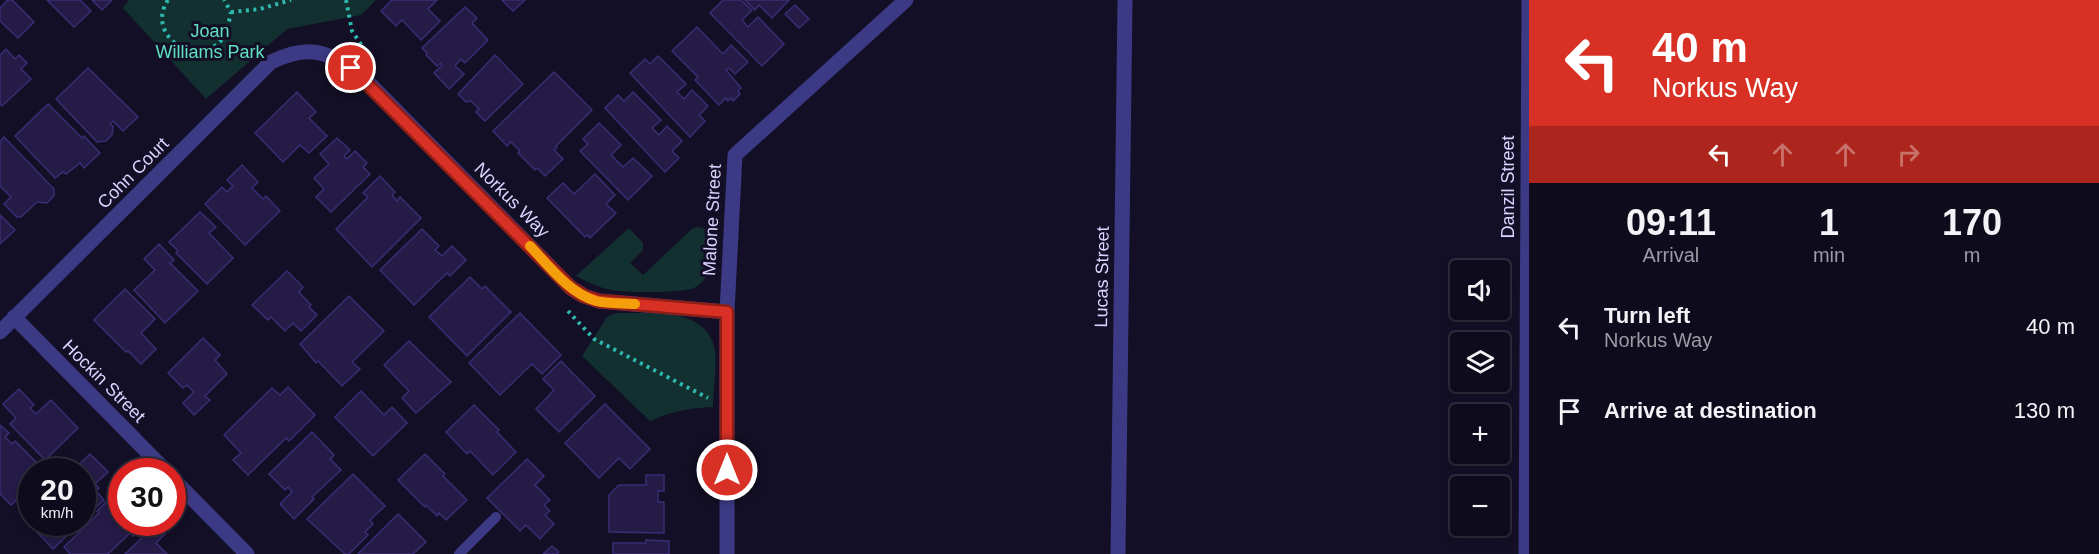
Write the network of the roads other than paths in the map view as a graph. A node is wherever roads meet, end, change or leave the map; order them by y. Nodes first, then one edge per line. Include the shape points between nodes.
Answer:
1 (906, 0) edge
2 (1125, 0) edge
3 (1529, 0) edge
4 (299, 52) joint
5 (727, 312) junction
6 (14, 317) junction
7 (0, 332) edge
8 (153, 458) edge
9 (186, 492) edge
10 (496, 517) dead end
11 (248, 554) edge
12 (459, 554) edge
13 (727, 554) edge
14 (1119, 554) edge
15 (1526, 554) edge

1 - 5 street, Malone Street via 735,155
2 - 14 street, Lucas Street
3 - 15 street, Danzil Street
4 - 5 street, Norkus Way via 327,54 351,68 577,292 599,301
4 - 6 street, Cohn Court via 271,62
5 - 13 street, Malone Street
6 - 7 street, Cohn Court
6 - 8 street, Hockin Street
9 - 11 street
10 - 12 lane

